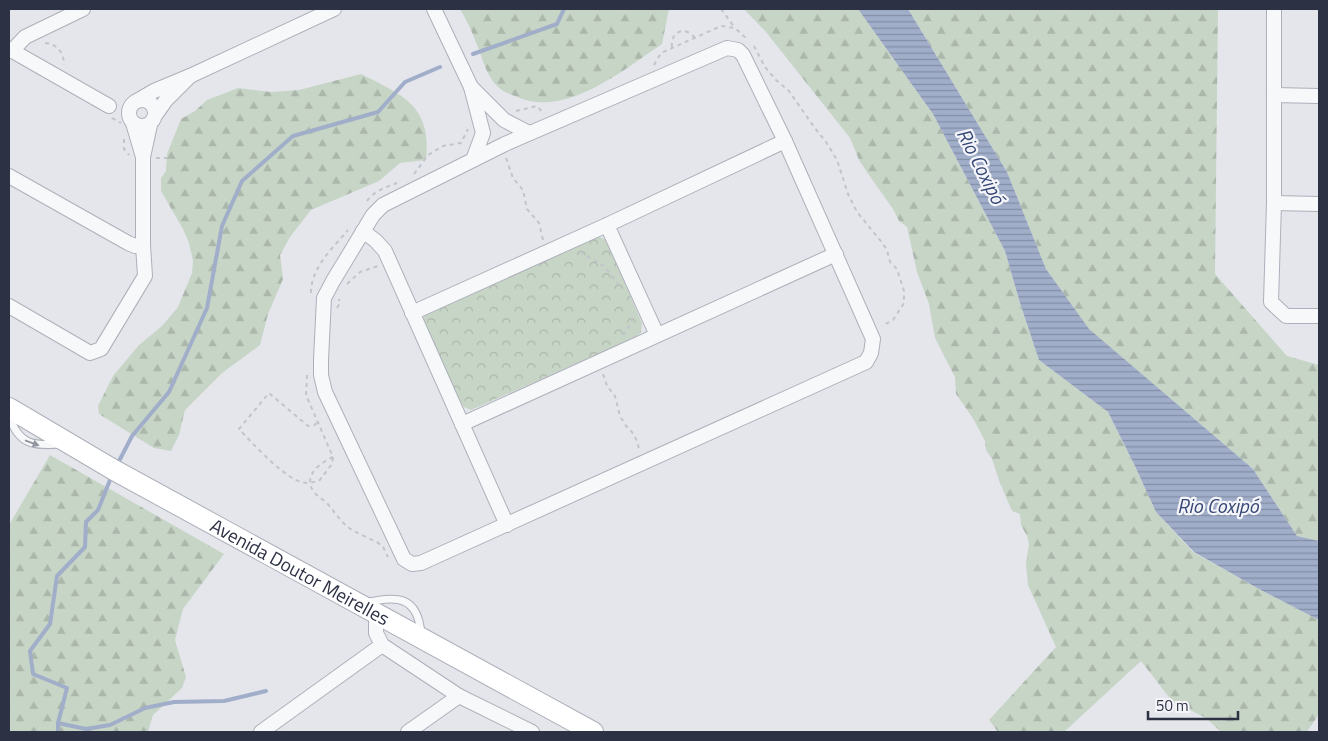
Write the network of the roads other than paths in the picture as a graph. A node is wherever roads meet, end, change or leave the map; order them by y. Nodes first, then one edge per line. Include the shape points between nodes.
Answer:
1 (83, 9) edge
2 (334, 9) edge
3 (434, 9) edge
4 (1274, 9) edge
5 (10, 50) edge
6 (190, 76) junction
7 (471, 87) junction
8 (1274, 95) junction
9 (1319, 96) edge
10 (136, 102) junction
11 (109, 106) junction
12 (153, 119) junction
13 (132, 122) junction
14 (529, 133) junction
15 (785, 141) junction
16 (143, 157) junction
17 (473, 160) junction
18 (9, 176) edge
19 (1274, 203) junction
20 (1319, 204) edge
21 (607, 225) junction
22 (363, 231) junction
23 (142, 245) junction
24 (836, 254) junction
25 (9, 306) edge
26 (412, 312) junction
27 (1319, 316) edge
28 (657, 335) junction
29 (9, 408) edge
30 (9, 416) edge
31 (462, 424) junction
32 (68, 443) junction
33 (507, 525) junction
34 (358, 605) junction
35 (376, 615) junction
36 (422, 639) junction
37 (382, 644) junction
38 (459, 696) junction
39 (525, 731) edge
40 (261, 732) edge
41 (408, 732) edge
42 (593, 732) edge

1 - 5 street via 26,37
2 - 6 street
3 - 7 street
4 - 8 street
5 - 11 street
6 - 10 street
6 - 12 street via 166,100
7 - 14 street via 504,120
7 - 17 street via 483,133
8 - 9 street
8 - 19 street
10 - 11 street
10 - 12 street via 146,100 153,105
10 - 13 street via 129,111
11 - 13 street
12 - 13 street via 141,127
12 - 16 street
13 - 16 street
14 - 15 street via 727,48 738,50 743,55
14 - 17 street
15 - 21 street
15 - 24 street
16 - 23 street
17 - 22 street via 383,205
18 - 23 street via 128,243
19 - 20 street
19 - 27 street via 1271,302 1286,316
21 - 26 street
21 - 28 street
22 - 26 street via 385,251
22 - 33 street via 324,298 321,375 325,392 404,559 412,564 421,563
23 - 25 street via 145,276 101,349 90,353
24 - 28 street
24 - 33 street via 870,332 873,345 866,362
26 - 31 street
28 - 31 street
29 - 32 street, Avenida Doutor Meirelles
30 -> 32 lane via 20,438 30,443 40,446
31 - 33 street
32 - 34 street, Avenida Doutor Meirelles
34 - 35 street, Avenida Doutor Meirelles
34 - 36 lane via 391,598 409,603 419,621
35 - 36 street, Avenida Doutor Meirelles
35 - 37 street via 376,633
36 - 42 street, Avenida Doutor Meirelles
37 - 38 street
37 - 40 street
38 - 39 street
38 - 41 street

